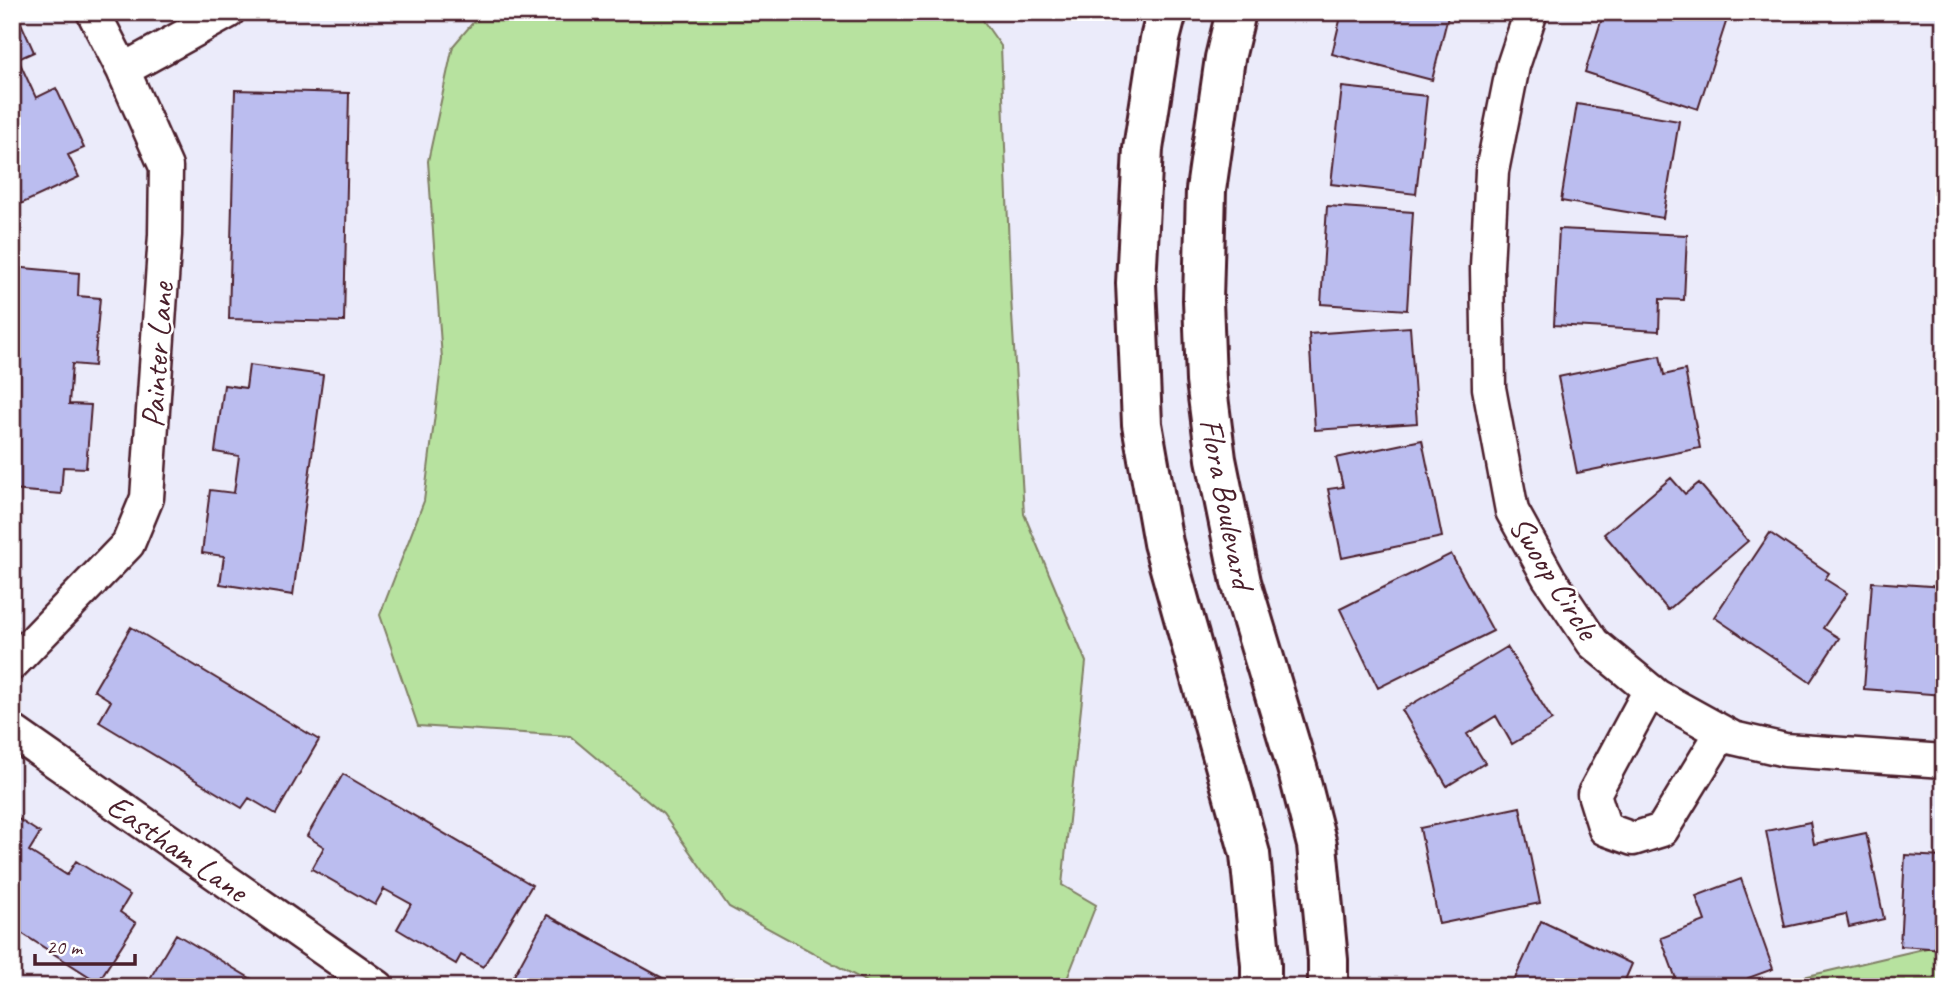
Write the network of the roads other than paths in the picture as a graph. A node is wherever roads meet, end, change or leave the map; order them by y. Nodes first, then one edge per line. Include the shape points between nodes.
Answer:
1 (93, 12) edge
2 (228, 12) edge
3 (1167, 12) edge
4 (1236, 12) edge
5 (1531, 12) edge
6 (123, 70) junction
7 (12, 664) edge
8 (1650, 690) junction
9 (12, 731) edge
10 (1722, 732) junction
11 (1944, 761) edge
12 (378, 987) edge
13 (1261, 987) edge
14 (1328, 987) edge

1 - 6 street, Painter Lane
2 - 6 street
3 - 13 street, Flora Boulevard via 1143,149 1136,283 1142,424 1163,543 1250,854
4 - 14 street, Flora Boulevard via 1206,190 1206,381 1216,459 1241,582 1317,845
5 - 8 street, Swoop Circle via 1513,66 1492,171 1487,267 1489,388 1511,510 1593,643
6 - 7 street, Painter Lane via 166,167 146,498 128,544
8 - 10 street, Swoop Circle
8 - 10 street via 1594,794 1605,829 1633,839 1662,830
9 - 12 street, Eastham Lane
10 - 11 street, Swoop Circle via 1785,750

